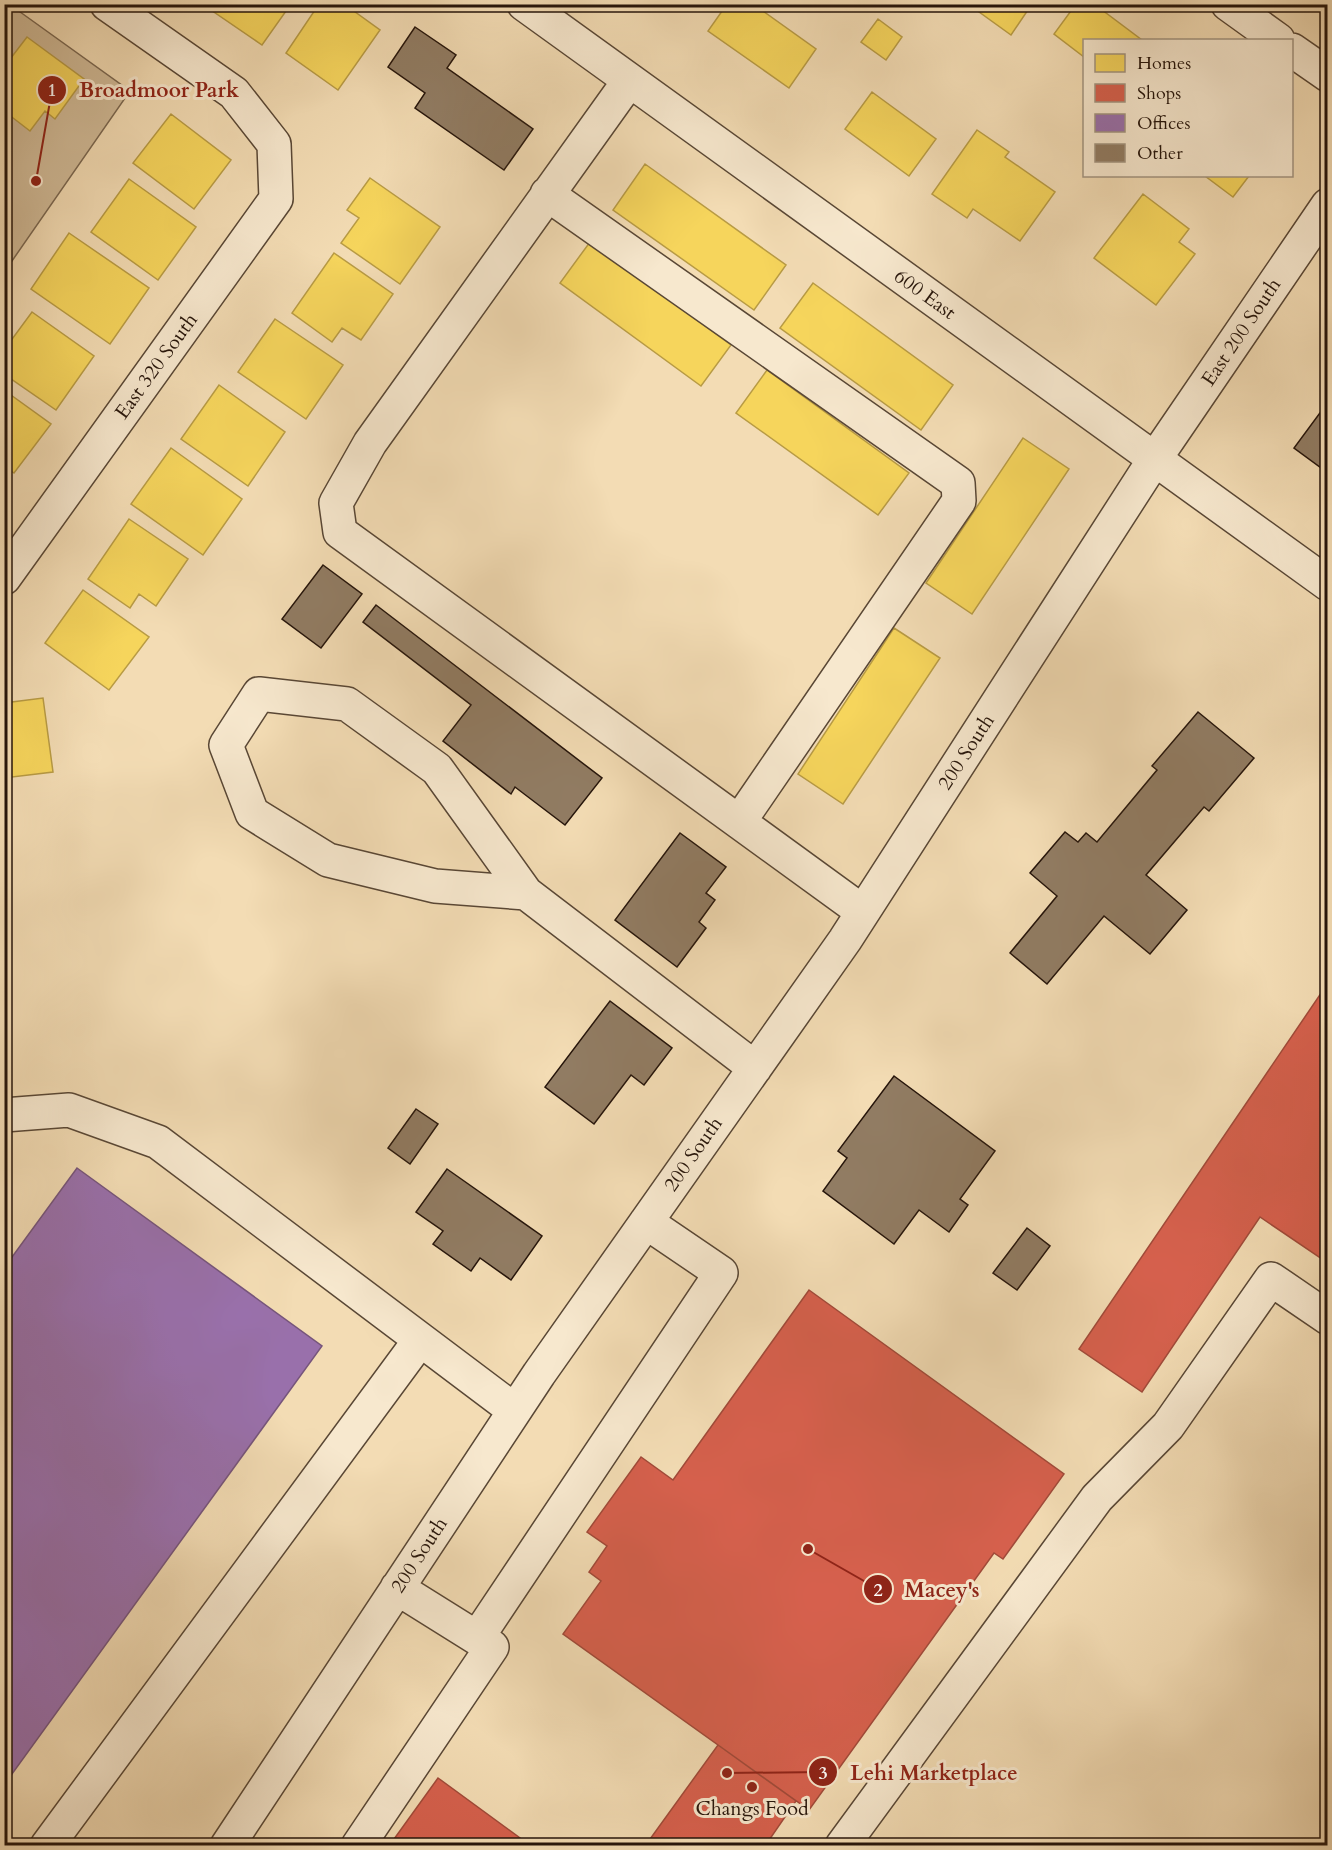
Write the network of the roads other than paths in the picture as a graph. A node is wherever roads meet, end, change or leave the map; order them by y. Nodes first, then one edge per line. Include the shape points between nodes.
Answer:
1 (524, 4) edge
2 (1228, 4) edge
3 (126, 10) edge
4 (1277, 39) edge
5 (1293, 51) edge
6 (1328, 75) edge
7 (629, 81) junction
8 (547, 194) junction
9 (1328, 205) edge
10 (1154, 460) junction
11 (4, 578) edge
12 (1328, 584) edge
13 (739, 822) junction
14 (526, 893) junction
15 (863, 912) junction
16 (754, 1068) junction
17 (4, 1115) edge
18 (646, 1222) junction
19 (1328, 1318) edge
20 (420, 1340) junction
21 (514, 1410) junction
22 (397, 1588) junction
23 (477, 1638) junction
24 (53, 1843) edge
25 (227, 1845) edge
26 (358, 1845) edge
27 (842, 1845) edge

1 - 7 street, 600 East
2 - 4 street
3 - 11 street, East 320 South via 234,93 274,144 276,199
5 - 6 street
7 - 8 street
7 - 10 street, 600 East
8 - 13 street via 370,443 336,503 340,532
8 - 13 street via 958,483 959,501
9 - 10 street, East 200 South
10 - 12 street, 600 East
10 - 15 street, 200 South
13 - 15 street
14 - 14 street via 435,886 328,860 252,813 226,745 259,694 347,704 437,769
14 - 16 street
15 - 16 street, 200 South
16 - 18 street, 200 South
17 - 20 street via 69,1110 158,1142
18 - 21 street, 200 South
18 - 23 street via 721,1273
19 - 27 street via 1271,1280 1168,1426 1097,1498
20 - 21 street
20 - 24 street
21 - 22 street, 200 South
22 - 23 street
22 - 25 street, 200 South
23 - 26 street via 492,1647

